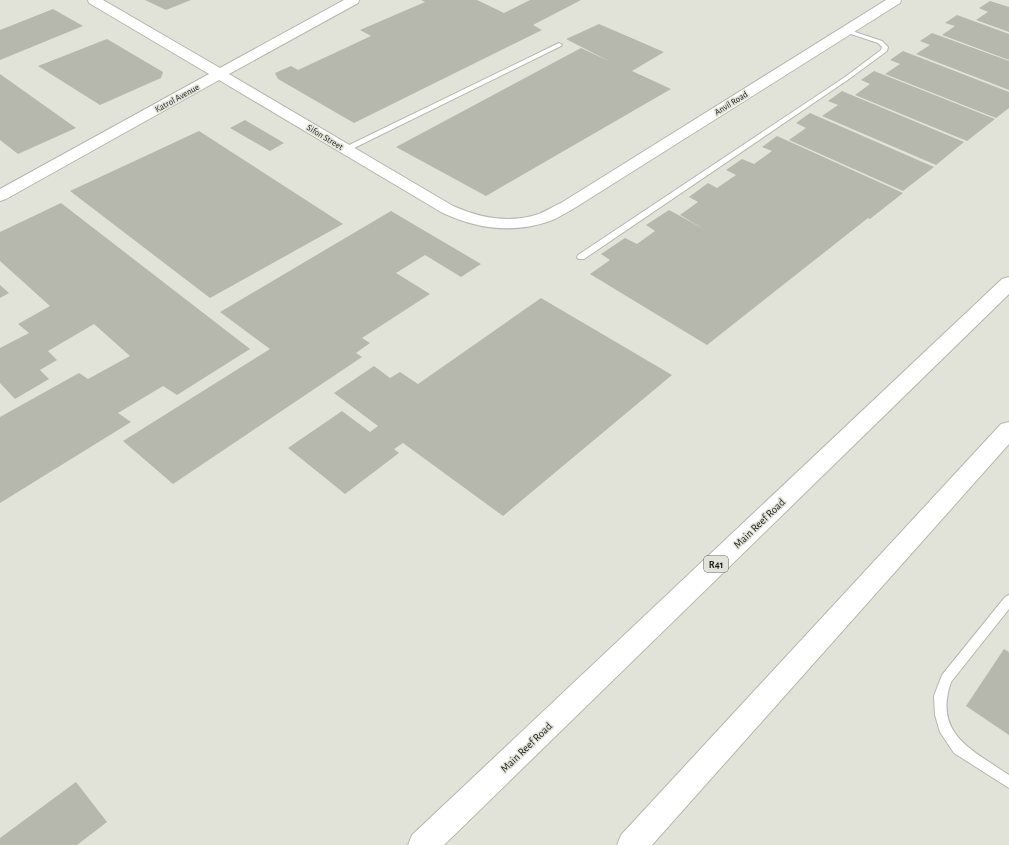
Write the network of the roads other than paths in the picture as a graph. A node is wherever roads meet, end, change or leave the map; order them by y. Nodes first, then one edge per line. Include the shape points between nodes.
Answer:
1 (94, 0) edge
2 (353, 0) edge
3 (895, 0) edge
4 (847, 30) junction
5 (559, 45) dead end
6 (219, 75) junction
7 (345, 149) junction
8 (0, 177) edge
9 (16, 187) junction
10 (0, 196) edge
11 (567, 206) joint
12 (581, 257) dead end
13 (1009, 283) edge
14 (1009, 430) edge
15 (1009, 600) edge
16 (1009, 782) edge
17 (423, 845) edge
18 (632, 845) edge

1 - 6 street, Sifon Street
2 - 6 street, Katrol Avenue
3 - 4 street, Anvil Road
4 - 11 street, Anvil Road
4 - 12 lane via 880,42 885,48 884,51
5 - 7 lane
6 - 7 street, Sifon Street
6 - 9 street, Katrol Avenue
7 - 11 street, Sifon Street via 447,209 475,220 499,224 526,222 545,217
8 - 9 street
9 - 10 street, Katrol Avenue
13 - 17 main road, Main Reef Road / R41
14 - 18 main road
15 - 16 lane via 946,679 940,696 941,715 950,738 959,749

